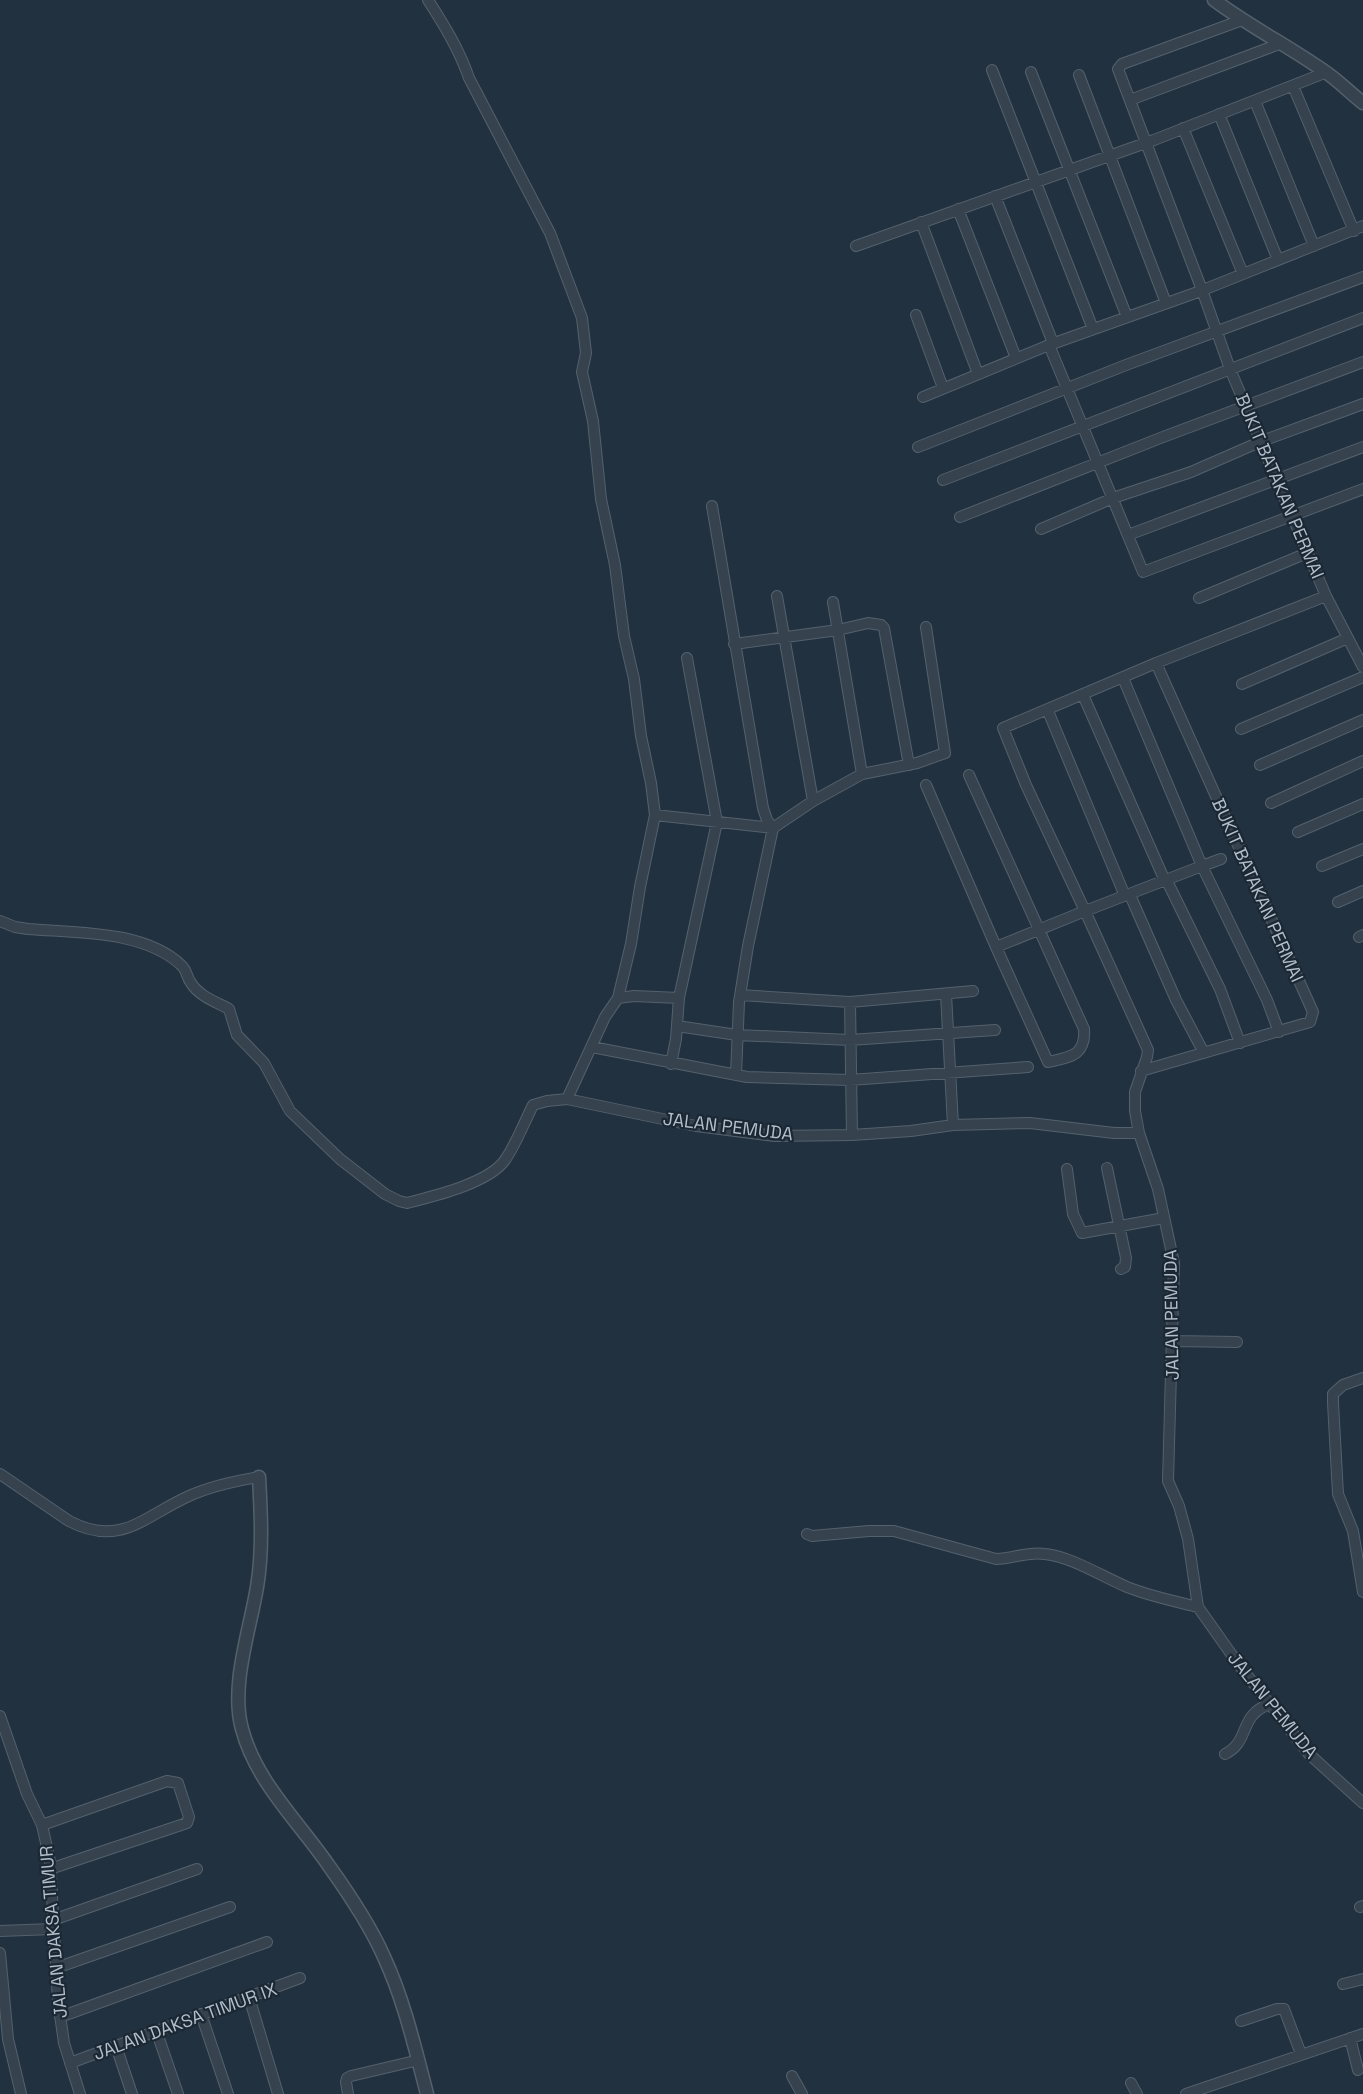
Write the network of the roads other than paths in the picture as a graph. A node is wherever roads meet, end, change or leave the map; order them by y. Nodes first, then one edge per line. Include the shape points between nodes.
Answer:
1 (428, 0) edge
2 (1214, 0) edge
3 (1242, 20) junction
4 (1282, 43) junction
5 (992, 70) dead end
6 (1031, 72) dead end
7 (1326, 72) junction
8 (1079, 75) dead end
9 (1293, 86) junction
10 (1130, 100) junction
11 (1255, 101) junction
12 (1363, 103) edge
13 (1220, 114) junction
14 (1183, 128) junction
15 (1147, 142) junction
16 (1109, 156) junction
17 (1070, 169) junction
18 (1035, 182) junction
19 (995, 196) junction
20 (958, 209) junction
21 (921, 222) junction
22 (1359, 229) edge
23 (856, 246) dead end
24 (1314, 246) junction
25 (1278, 260) junction
26 (1243, 274) junction
27 (1363, 277) edge
28 (1202, 290) junction
29 (1166, 303) junction
30 (916, 315) dead end
31 (1127, 317) junction
32 (1363, 318) edge
33 (1093, 329) junction
34 (1217, 331) junction
35 (1051, 344) junction
36 (1016, 358) junction
37 (1363, 362) edge
38 (1230, 369) junction
39 (978, 374) junction
40 (943, 388) junction
41 (1068, 388) junction
42 (923, 397) dead end
43 (1363, 404) edge
44 (1247, 406) junction
45 (1084, 426) junction
46 (1262, 442) junction
47 (918, 447) dead end
48 (1363, 447) edge
49 (1098, 463) junction
50 (1278, 479) junction
51 (943, 480) dead end
52 (1363, 489) edge
53 (1113, 498) junction
54 (712, 506) dead end
55 (1294, 516) junction
56 (960, 517) dead end
57 (1040, 529) dead end
58 (1128, 534) junction
59 (1308, 553) junction
60 (777, 596) dead end
61 (1326, 596) junction
62 (1199, 598) dead end
63 (833, 602) dead end
64 (926, 627) dead end
65 (838, 630) junction
66 (784, 638) junction
67 (1348, 638) junction
68 (734, 644) junction
69 (687, 658) dead end
70 (1156, 663) junction
71 (1363, 667) edge
72 (1363, 677) edge
73 (1123, 678) junction
74 (1242, 684) dead end
75 (1083, 695) junction
76 (1048, 711) junction
77 (1363, 720) edge
78 (1241, 729) dead end
79 (1363, 761) edge
80 (908, 765) junction
81 (1260, 765) dead end
82 (862, 774) junction
83 (969, 775) dead end
84 (926, 785) dead end
85 (813, 801) junction
86 (1271, 803) dead end
87 (1363, 804) edge
88 (655, 815) junction
89 (717, 822) junction
90 (773, 828) junction
91 (1298, 832) dead end
92 (1363, 849) edge
93 (1221, 859) dead end
94 (1202, 866) junction
95 (1322, 866) dead end
96 (1166, 881) junction
97 (1363, 891) edge
98 (1127, 895) junction
99 (1338, 902) dead end
100 (1085, 911) junction
101 (0, 921) edge
102 (1038, 930) junction
103 (996, 947) junction
104 (973, 991) dead end
105 (946, 994) junction
106 (740, 995) junction
107 (618, 998) junction
108 (679, 998) junction
109 (850, 1002) junction
110 (677, 1026) junction
111 (995, 1030) dead end
112 (1279, 1032) junction
113 (737, 1035) junction
114 (947, 1035) junction
115 (850, 1040) junction
116 (1240, 1043) junction
117 (592, 1047) junction
118 (1204, 1053) junction
119 (671, 1064) junction
120 (1028, 1067) dead end
121 (1141, 1072) junction
122 (949, 1073) junction
123 (736, 1075) junction
124 (850, 1080) junction
125 (567, 1099) junction
126 (952, 1125) junction
127 (1139, 1133) junction
128 (852, 1135) junction
129 (1108, 1168) dead end
130 (1067, 1170) dead end
131 (1164, 1218) junction
132 (1121, 1226) junction
133 (1121, 1269) dead end
134 (1172, 1341) junction
135 (1237, 1342) dead end
136 (1363, 1378) edge
137 (0, 1474) edge
138 (259, 1477) joint
139 (807, 1534) dead end
140 (1359, 1548) edge
141 (1363, 1592) edge
142 (1198, 1607) junction
143 (1270, 1704) junction
144 (0, 1716) edge
145 (1225, 1754) dead end
146 (1361, 1799) edge
147 (42, 1825) junction
148 (50, 1869) junction
149 (197, 1869) dead end
150 (230, 1907) dead end
151 (53, 1924) junction
152 (0, 1931) edge
153 (267, 1942) dead end
154 (0, 1953) edge
155 (56, 1968) junction
156 (300, 1978) dead end
157 (1363, 1979) edge
158 (1343, 1984) dead end
159 (249, 1997) junction
160 (201, 2014) junction
161 (60, 2017) junction
162 (1241, 2021) dead end
163 (156, 2030) junction
164 (1363, 2034) edge
165 (1350, 2038) junction
166 (116, 2046) junction
167 (1302, 2054) junction
168 (418, 2060) junction
169 (70, 2063) junction
170 (1358, 2070) dead end
171 (792, 2076) dead end
172 (1131, 2083) dead end
173 (21, 2094) edge
174 (80, 2094) edge
175 (132, 2094) edge
176 (178, 2094) edge
177 (228, 2094) edge
178 (278, 2094) edge
179 (348, 2094) edge
180 (427, 2094) edge
181 (802, 2094) edge
182 (1137, 2094) edge
183 (1186, 2094) edge

1 - 88 street via 448,31 550,233 582,318 586,353 582,372 593,421 601,499 615,565
2 - 3 street
3 - 4 street
3 - 10 street, BUKIT BATAKAN PERMAI via 1122,64 1118,69
4 - 7 street
4 - 10 street
5 - 18 street
6 - 17 street
7 - 9 street
7 - 12 street
8 - 16 street
9 - 11 street
9 - 22 street
10 - 15 street, BUKIT BATAKAN PERMAI
11 - 13 street
11 - 24 street
13 - 14 street
13 - 25 street
14 - 15 street
14 - 26 street
15 - 16 street
15 - 28 street, BUKIT BATAKAN PERMAI
16 - 17 street
16 - 29 street
17 - 18 street
17 - 31 street
18 - 19 street
18 - 33 street
19 - 20 street
19 - 35 street
20 - 21 street
20 - 36 street
21 - 23 street
21 - 39 street
22 - 24 street
24 - 25 street
25 - 26 street
26 - 28 street
27 - 34 street
28 - 29 street
28 - 34 street, BUKIT BATAKAN PERMAI
29 - 31 street
30 - 40 street
31 - 33 street
32 - 38 street
33 - 35 street
34 - 38 street, BUKIT BATAKAN PERMAI
34 - 41 street
35 - 36 street
35 - 41 street
36 - 39 street
37 - 44 street
38 - 44 street, BUKIT BATAKAN PERMAI
38 - 45 street
39 - 40 street
40 - 42 street
41 - 45 street
41 - 47 street
43 - 46 street
44 - 46 street, BUKIT BATAKAN PERMAI
44 - 49 street
45 - 49 street
45 - 51 street
46 - 50 street, BUKIT BATAKAN PERMAI
46 - 53 street via 1191,472
48 - 50 street
49 - 53 street
49 - 56 street
50 - 55 street, BUKIT BATAKAN PERMAI
50 - 58 street
52 - 55 street
53 - 57 street
53 - 58 street
54 - 68 street
55 - 58 street via 1143,572
55 - 59 street, BUKIT BATAKAN PERMAI
59 - 61 street, BUKIT BATAKAN PERMAI
59 - 62 street
60 - 66 street
61 - 67 street
61 - 70 street, BUKIT BATAKAN PERMAI
63 - 65 street
64 - 80 street via 945,754
65 - 66 street
65 - 80 street via 875,622 884,628
65 - 82 street
66 - 68 street
66 - 85 street
67 - 71 street
67 - 74 street
68 - 90 street via 764,808
69 - 89 street
70 - 73 street, BUKIT BATAKAN PERMAI
70 - 112 street, BUKIT BATAKAN PERMAI via 1313,1012 1310,1022
72 - 78 street
73 - 75 street, BUKIT BATAKAN PERMAI
73 - 94 street, BUKIT BATAKAN PERMAI
75 - 76 street, BUKIT BATAKAN PERMAI
75 - 96 street
76 - 98 street
76 - 100 street, BUKIT BATAKAN PERMAI via 1003,728
77 - 81 street
79 - 86 street
80 - 82 street
82 - 85 street
83 - 102 street
84 - 103 street
85 - 90 street
87 - 91 street
88 - 89 street
88 - 107 street
89 - 90 street
89 - 108 street
90 - 106 street
92 - 95 street
93 - 94 street
94 - 96 street
94 - 112 street, BUKIT BATAKAN PERMAI via 1267,1000
96 - 98 street
96 - 116 street via 1220,989
97 - 99 street
98 - 100 street
98 - 118 street
100 - 102 street
100 - 121 street, BUKIT BATAKAN PERMAI via 1148,1050
101 - 125 street, JALAN PEMUDA via 28,930 138,941 183,967 191,984 229,1009 237,1035 264,1063 296,1118 340,1159 400,1202 407,1203 467,1185 496,1169 505,1160 533,1105
102 - 103 street
102 - 103 street via 1084,1029 1085,1042 1077,1053 1048,1062
104 - 105 street
105 - 109 street
105 - 114 street
106 - 109 street
106 - 113 street
107 - 108 street
107 - 117 street via 605,1017
108 - 110 street
109 - 115 street
110 - 113 street
110 - 119 street
111 - 114 street
112 - 116 street, BUKIT BATAKAN PERMAI
113 - 115 street
113 - 123 street
114 - 115 street
114 - 122 street
115 - 124 street
116 - 118 street, BUKIT BATAKAN PERMAI
117 - 119 street
117 - 125 street
118 - 121 street, BUKIT BATAKAN PERMAI
119 - 123 street
120 - 122 street
121 - 127 street, BUKIT BATAKAN PERMAI via 1135,1092
122 - 124 street
122 - 126 street
123 - 124 street
124 - 128 street
125 - 128 street, JALAN PEMUDA via 696,1126 775,1136
126 - 127 street, JALAN PEMUDA via 1030,1123
126 - 128 street, JALAN PEMUDA via 911,1132
127 - 131 street, JALAN PEMUDA
129 - 132 street
130 - 132 street via 1073,1214 1082,1233
131 - 132 street
131 - 134 street, JALAN PEMUDA via 1174,1263
132 - 133 street via 1126,1258 1125,1267
134 - 135 street
134 - 142 street, JALAN PEMUDA via 1168,1481 1188,1539
136 - 140 street via 1333,1394 1338,1494
137 - 138 street via 69,1521 106,1531 133,1527 205,1489
138 - 168 street via 257,1586 239,1690 242,1729 269,1787 329,1866 384,1956
139 - 142 street via 894,1532 996,1560 1029,1553 1045,1554 1064,1558 1129,1588
140 - 141 street
142 - 143 street, JALAN PEMUDA
143 - 145 street via 1252,1714 1238,1744
143 - 146 street, JALAN PEMUDA via 1310,1754
144 - 147 street, JALAN DAKSA TIMUR via 27,1794
147 - 148 street, JALAN DAKSA TIMUR
147 - 148 street via 167,1781 178,1783 190,1817 187,1823 179,1826
148 - 151 street, JALAN DAKSA TIMUR
149 - 151 street
150 - 155 street
151 - 152 street
151 - 155 street, JALAN DAKSA TIMUR
153 - 161 street
154 - 173 street via 8,2039
155 - 161 street, JALAN DAKSA TIMUR
156 - 159 street, JALAN DAKSA TIMUR IX
157 - 158 street
159 - 160 street, JALAN DAKSA TIMUR IX
159 - 178 street
160 - 163 street, JALAN DAKSA TIMUR IX
160 - 177 street
161 - 169 street, JALAN DAKSA TIMUR
162 - 167 street via 1284,2008
163 - 166 street, JALAN DAKSA TIMUR IX
163 - 176 street
164 - 165 street
165 - 167 street
165 - 170 street
166 - 169 street, JALAN DAKSA TIMUR IX
166 - 175 street
167 - 183 street
168 - 179 street via 351,2076 346,2082
168 - 180 street
169 - 174 street, JALAN DAKSA TIMUR
171 - 181 street
172 - 182 street

